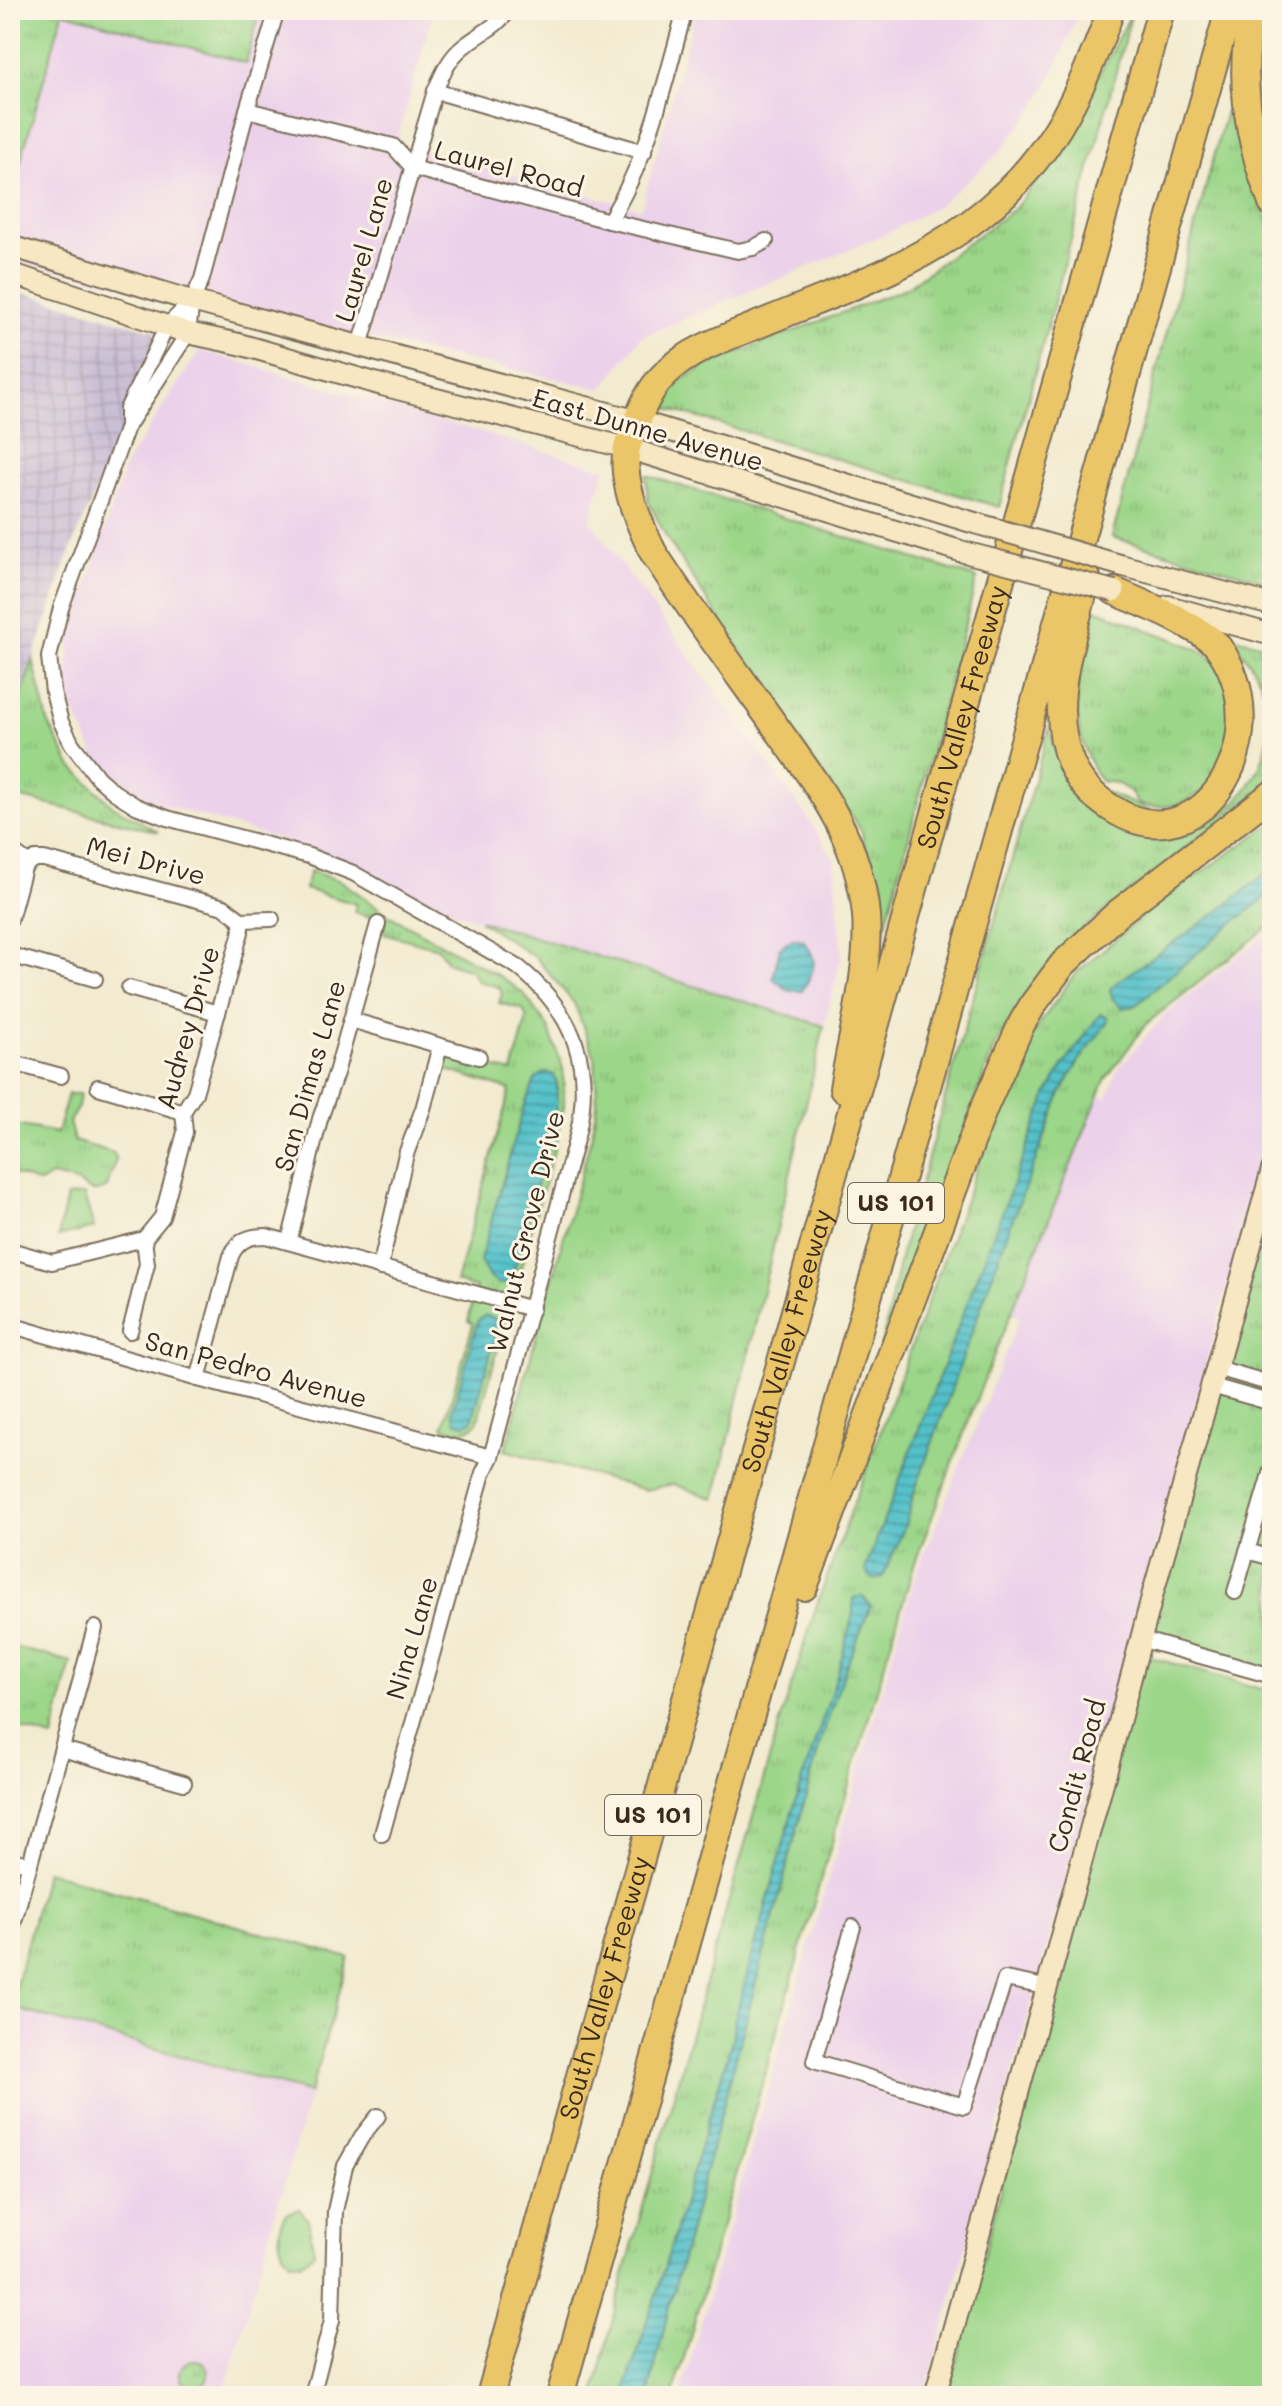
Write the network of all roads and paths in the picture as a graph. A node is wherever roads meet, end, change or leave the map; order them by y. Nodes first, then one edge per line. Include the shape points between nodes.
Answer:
1 (277, 10) edge
2 (509, 10) edge
3 (1111, 10) edge
4 (1161, 10) edge
5 (1229, 10) edge
6 (1252, 10) edge
7 (682, 11) edge
8 (435, 91) junction
9 (247, 110) junction
10 (644, 152) junction
11 (413, 168) junction
12 (1272, 203) edge
13 (609, 221) junction
14 (766, 241) dead end
15 (10, 246) edge
16 (10, 258) edge
17 (58, 260) junction
18 (10, 273) edge
19 (192, 301) junction
20 (167, 326) junction
21 (188, 333) junction
22 (360, 346) junction
23 (1122, 390) junction
24 (638, 421) junction
25 (127, 427) junction
26 (627, 448) junction
27 (1114, 591) junction
28 (1272, 605) edge
29 (1272, 635) edge
30 (1272, 794) edge
31 (10, 850) edge
32 (28, 863) junction
33 (272, 919) dead end
34 (10, 920) edge
35 (241, 920) junction
36 (378, 924) dead end
37 (10, 955) edge
38 (95, 979) dead end
39 (129, 988) dead end
40 (218, 1013) junction
41 (351, 1020) junction
42 (440, 1046) junction
43 (479, 1057) dead end
44 (10, 1062) edge
45 (61, 1076) dead end
46 (98, 1087) dead end
47 (183, 1112) junction
48 (1272, 1170) edge
49 (817, 1233) junction
50 (144, 1239) junction
51 (289, 1242) junction
52 (10, 1250) edge
53 (380, 1268) junction
54 (532, 1309) junction
55 (10, 1325) edge
56 (130, 1331) dead end
57 (1215, 1377) junction
58 (198, 1379) junction
59 (1272, 1384) edge
60 (1272, 1403) edge
61 (491, 1457) junction
62 (1272, 1467) edge
63 (1247, 1551) junction
64 (1272, 1558) edge
65 (1235, 1592) dead end
66 (95, 1628) dead end
67 (774, 1638) junction
68 (1140, 1639) junction
69 (1272, 1676) edge
70 (62, 1749) junction
71 (184, 1783) dead end
72 (382, 1834) dead end
73 (10, 1859) edge
74 (30, 1865) junction
75 (853, 1927) dead end
76 (10, 1936) edge
77 (1045, 1987) junction
78 (378, 2116) dead end
79 (10, 2393) edge
80 (21, 2396) edge
81 (312, 2396) edge
82 (490, 2396) edge
83 (560, 2396) edge
84 (935, 2396) edge

1 - 9 street, Walnut Grove Drive
2 - 8 street, Laurel Lane via 461,48
3 - 24 highway via 1062,124 994,203 949,238 897,267 694,353 664,375
4 - 49 highway, South Valley Freeway / US 101
5 - 23 highway, US 101
6 - 12 highway via 1244,53 1245,99 1258,166
7 - 10 street
8 - 10 street
8 - 11 street, Laurel Lane
9 - 11 street, Laurel Road via 393,146
9 - 19 street, Walnut Grove Drive
10 - 13 street
11 - 13 street, Laurel Road
11 - 22 street, Laurel Lane
13 - 14 street, Laurel Road via 738,251
15 - 17 main road, East Dunne Avenue
16 - 17 main road via 38,266
17 - 19 main road, East Dunne Avenue
18 - 20 main road, East Dunne Avenue
19 - 20 street, Walnut Grove Drive
19 - 21 street, Walnut Grove Drive
19 - 22 main road, East Dunne Avenue
20 - 21 main road, East Dunne Avenue
20 - 25 street, Walnut Grove Drive via 127,409
21 - 25 street, Walnut Grove Drive
21 - 26 main road, East Dunne Avenue
22 - 24 main road, East Dunne Avenue
23 - 27 highway via 1069,655 1063,728 1071,763 1086,788 1107,805 1144,822 1194,815 1223,797 1248,768 1257,739 1252,694 1240,669 1206,636
23 - 67 highway, US 101
24 - 26 highway
24 - 28 main road, East Dunne Avenue, bridge via 968,521
25 - 54 street, Walnut Grove Drive via 61,608 49,657 61,722 98,778 136,806 353,873 518,967 555,1003 578,1048 583,1115
26 - 27 main road, East Dunne Avenue, bridge via 960,551
26 - 49 highway via 629,487 653,552 825,797 858,868 866,916 865,962
27 - 29 main road, East Dunne Avenue
30 - 67 highway via 1100,928 1034,1003 984,1108 799,1601
31 - 32 street
32 - 34 street
32 - 35 street, Mei Drive via 44,859 87,870 224,907
33 - 35 street, Mei Drive
35 - 40 street, Audrey Drive
36 - 41 street, San Dimas Lane
37 - 38 street
39 - 40 street
40 - 47 street, Audrey Drive via 195,1093
41 - 42 street
41 - 51 street, San Dimas Lane
42 - 43 street
42 - 53 street via 406,1154
44 - 45 street
46 - 47 street
47 - 50 street, Audrey Drive via 185,1132 162,1217
48 - 57 main road, Condit Road
49 - 82 highway, South Valley Freeway / US 101
50 - 52 street via 52,1262
50 - 56 street via 147,1264
51 - 53 street
51 - 58 street via 250,1236 236,1245
53 - 54 street
54 - 61 street, Walnut Grove Drive
55 - 58 street, San Pedro Avenue
57 - 59 street
57 - 60 street
57 - 68 main road, Condit Road
58 - 61 street, San Pedro Avenue
61 - 72 street, Nina Lane
62 - 63 street
63 - 64 street
63 - 65 street
66 - 70 street
67 - 83 highway, US 101
68 - 69 street
68 - 77 main road, Condit Road
70 - 71 street
70 - 74 street
73 - 74 street
74 - 76 street
75 - 77 street via 814,2061 964,2106 1005,1979
77 - 84 main road, Condit Road
78 - 81 street via 345,2166 335,2211 332,2320
79 - 80 street

